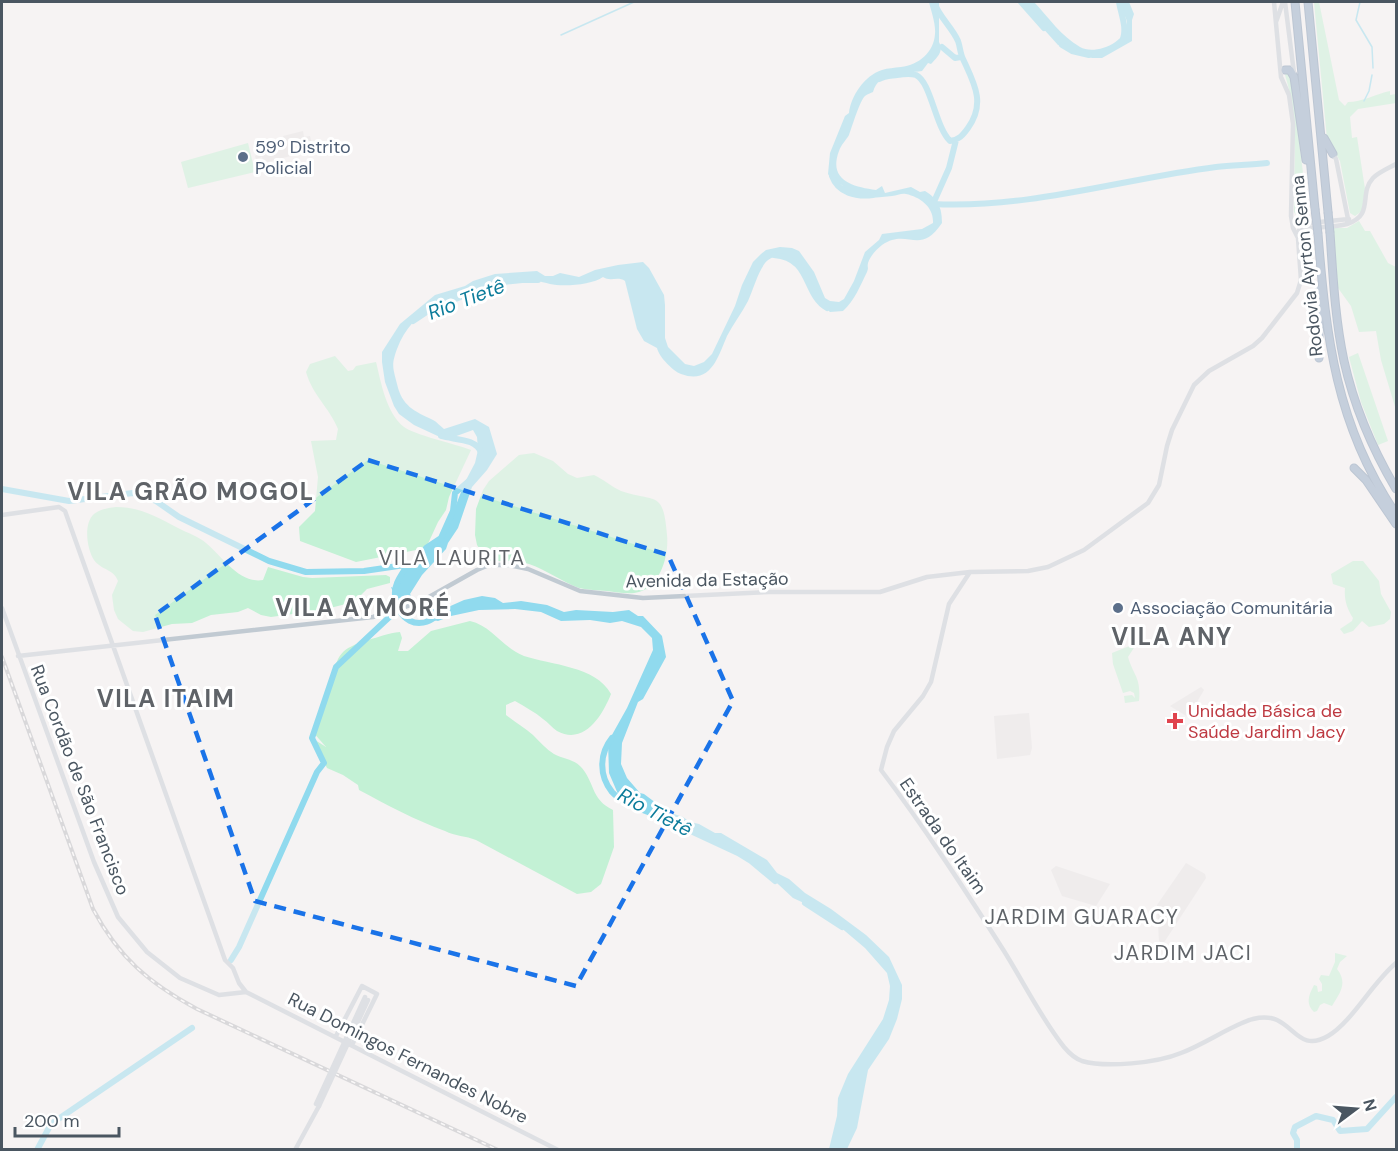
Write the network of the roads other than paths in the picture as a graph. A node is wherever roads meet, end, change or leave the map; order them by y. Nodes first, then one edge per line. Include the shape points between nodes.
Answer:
1 (1274, 2) edge
2 (1284, 2) edge
3 (1295, 2) edge
4 (1308, 2) edge
5 (1275, 24) junction
6 (1293, 61) junction
7 (1314, 63) junction
8 (1283, 73) junction
9 (1294, 77) junction
10 (1333, 154) junction
11 (1323, 159) junction
12 (1396, 164) edge
13 (1312, 174) junction
14 (1346, 208) junction
15 (1291, 210) junction
16 (1339, 221) junction
17 (1348, 221) junction
18 (1292, 222) junction
19 (1301, 226) junction
20 (1298, 238) junction
21 (1321, 270) junction
22 (1319, 358) dead end
23 (1354, 468) dead end
24 (1396, 489) edge
25 (1396, 514) edge
26 (2, 515) edge
27 (1396, 524) edge
28 (970, 572) junction
29 (2, 608) edge
30 (112, 645) junction
31 (18, 656) junction
32 (1396, 963) edge
33 (239, 983) junction
34 (369, 990) junction
35 (246, 992) junction
36 (235, 993) junction
37 (376, 994) junction
38 (366, 999) junction
39 (336, 1036) junction
40 (352, 1045) junction
41 (295, 1149) edge
42 (558, 1149) edge

1 - 5 street
2 - 5 street
2 - 6 street
3 - 13 highway, Rodovia Ayrton Senna
4 - 7 highway, Rodovia Ayrton Senna
5 - 8 street
6 - 8 street
6 - 9 street
7 - 10 highway via 1325,143
7 - 11 highway, Rodovia Ayrton Senna
8 - 9 highway via 1291,71
8 - 15 street via 1293,124
9 - 13 highway via 1304,148
10 - 11 highway via 1328,153
10 - 14 street
11 - 24 highway, Rodovia Ayrton Senna, bridge via 1344,363 1361,417
12 - 17 street via 1373,178 1365,210
13 - 21 highway, Rodovia Ayrton Senna, bridge
14 - 16 street, Rodovia Ayrton Senna
14 - 17 street
15 - 18 street
15 - 19 street
16 - 17 street
16 - 19 street
17 - 19 street
18 - 19 street
18 - 20 street
19 - 20 street
20 - 28 street, Avenida da Estação via 1297,293 1262,338 1194,385 1172,430 1159,485 1148,503 1083,550 1048,567
21 - 22 highway
21 - 25 highway, Rodovia Ayrton Senna via 1331,354 1344,408 1363,456
23 - 27 highway
26 - 30 street, Rua Domingos Fernandes Nobre via 63,508
28 - 30 street, Avenida da Estação via 927,578 880,592 643,598 580,591 528,569 494,565 390,613
28 - 32 street, Estrada do Itaim via 949,604 932,682 894,731 881,771 979,911 1069,1053 1103,1064 1171,1056 1261,1018 1277,1020 1305,1040 1323,1038 1341,1026 1377,980
29 - 31 street, Rua Cordão de São Francisco
30 - 31 street, Avenida da Estação
30 - 33 street, Rua Domingos Fernandes Nobre
31 - 36 street, Rua Cordão de São Francisco via 118,917 132,936 180,978 209,992
33 - 35 street, Rua Domingos Fernandes Nobre
33 - 36 street
34 - 37 street
34 - 38 street
34 - 39 street via 362,986
35 - 36 street
35 - 39 street, Rua Domingos Fernandes Nobre
37 - 38 street
37 - 40 street
38 - 41 street, bridge
39 - 40 street, Rua Domingos Fernandes Nobre
40 - 42 street, Rua Domingos Fernandes Nobre

